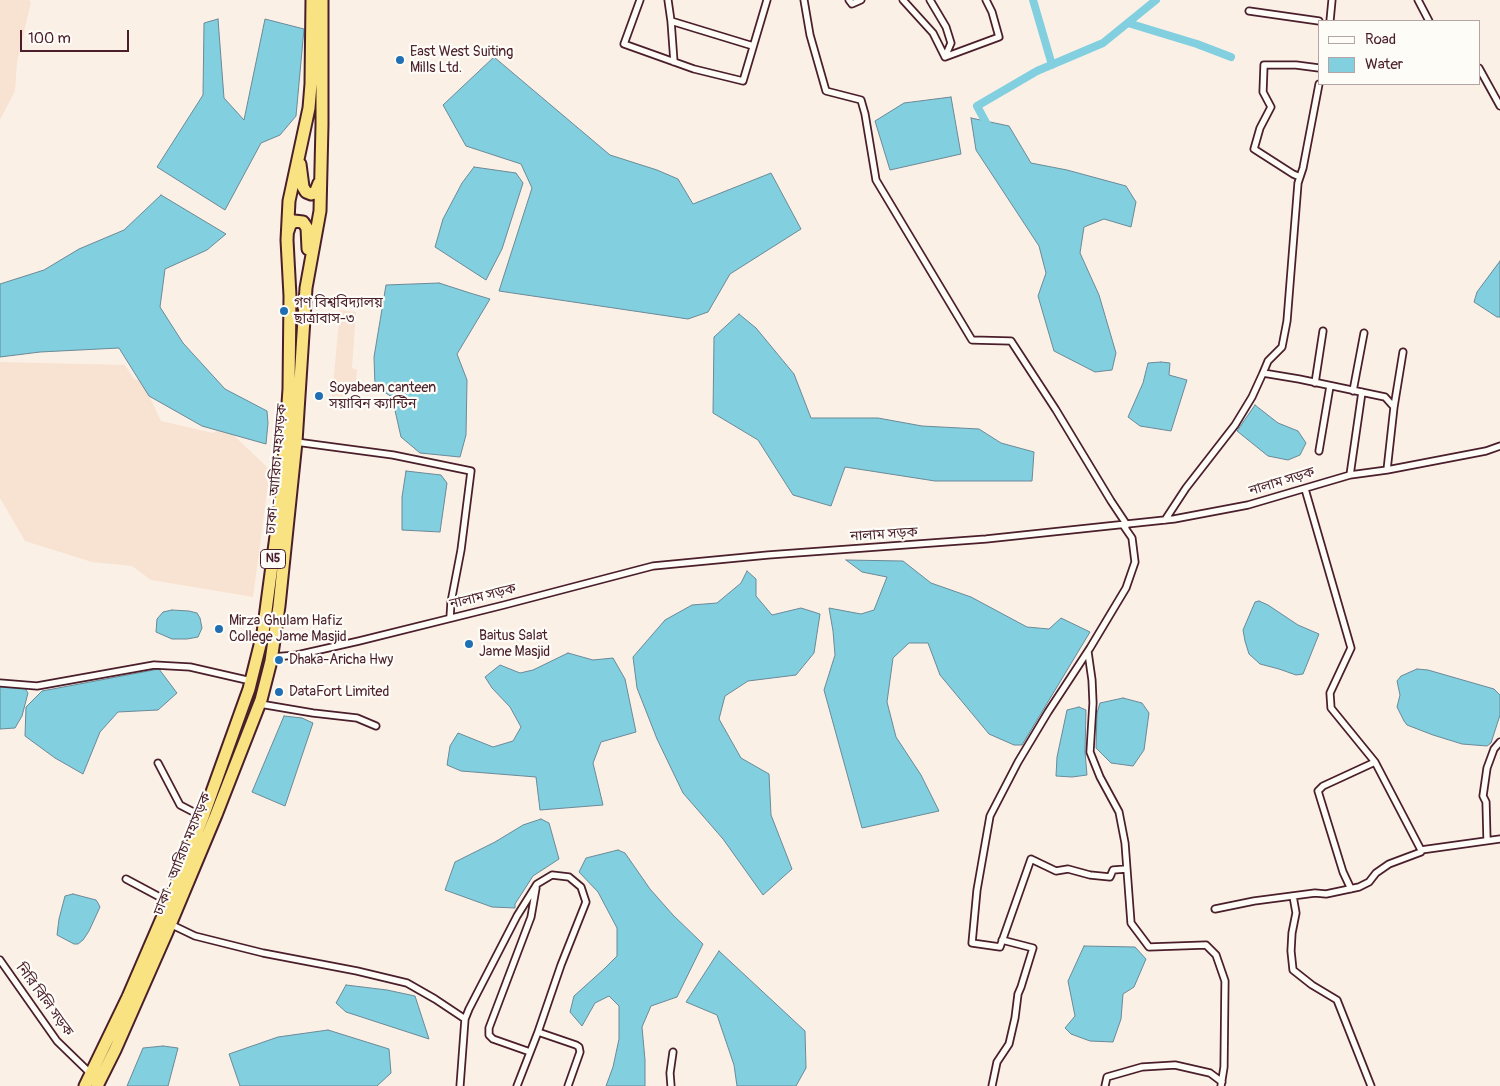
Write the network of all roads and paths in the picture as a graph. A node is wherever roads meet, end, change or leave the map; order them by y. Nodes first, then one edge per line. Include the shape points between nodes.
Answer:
1 (312, 0) edge
2 (322, 0) edge
3 (640, 0) edge
4 (668, 0) edge
5 (767, 0) edge
6 (804, 0) edge
7 (849, 0) edge
8 (861, 0) edge
9 (903, 0) edge
10 (930, 0) edge
11 (986, 0) edge
12 (1332, 0) edge
13 (1418, 0) edge
14 (1249, 11) dead end
15 (1330, 20) edge
16 (1428, 20) edge
17 (671, 21) junction
18 (1318, 22) edge
19 (753, 46) junction
20 (945, 57) junction
21 (674, 62) junction
22 (1318, 68) edge
23 (1480, 70) edge
24 (1319, 85) edge
25 (1500, 106) edge
26 (299, 150) junction
27 (1300, 177) junction
28 (320, 179) junction
29 (288, 231) junction
30 (309, 266) junction
31 (1323, 331) dead end
32 (1364, 333) dead end
33 (1403, 352) dead end
34 (1263, 373) junction
35 (1315, 383) junction
36 (1330, 386) junction
37 (1353, 391) junction
38 (1362, 392) junction
39 (1394, 407) junction
40 (296, 442) junction
41 (1500, 446) edge
42 (1319, 451) dead end
43 (1387, 470) junction
44 (1350, 475) junction
45 (1305, 489) junction
46 (1165, 520) junction
47 (1125, 525) junction
48 (450, 618) junction
49 (1088, 652) junction
50 (272, 657) junction
51 (251, 682) junction
52 (0, 683) edge
53 (260, 704) junction
54 (376, 726) dead end
55 (1500, 742) edge
56 (1375, 762) junction
57 (158, 763) dead end
58 (203, 817) junction
59 (1500, 839) edge
60 (1488, 840) junction
61 (1422, 850) junction
62 (1126, 869) junction
63 (126, 879) dead end
64 (537, 884) junction
65 (1351, 889) junction
66 (1293, 896) junction
67 (168, 902) junction
68 (1215, 909) dead end
69 (170, 924) junction
70 (1002, 940) junction
71 (0, 960) edge
72 (466, 1020) junction
73 (538, 1032) junction
74 (530, 1052) junction
75 (673, 1052) dead end
76 (91, 1074) junction
77 (1222, 1084) edge
78 (85, 1086) edge
79 (97, 1086) edge
80 (460, 1086) edge
81 (517, 1086) edge
82 (568, 1086) edge
83 (671, 1086) edge
84 (992, 1086) edge
85 (1105, 1086) edge
86 (1371, 1086) edge

1 - 26 highway, N5 via 309,108
2 - 28 highway, ঢাকা - আরিচা মহাসড়ক / N5
3 - 21 street via 624,44
4 - 17 street
5 - 19 street
6 - 47 street via 826,92 862,100 876,180 972,340 1011,341
7 - 8 street via 852,4
9 - 20 street via 933,33
10 - 20 street via 946,27 950,43
11 - 20 street via 999,37
12 - 15 street
13 - 16 street
14 - 18 street
17 - 19 street
17 - 21 street
19 - 21 street via 743,81
22 - 27 street via 1264,65 1263,92 1271,107 1254,149
23 - 25 street
24 - 27 street
26 - 28 highway via 306,192 315,193
26 - 29 highway, N5 via 289,201
27 - 34 street via 1288,321 1282,347 1268,361
28 - 30 highway, ঢাকা - আরিচা মহাসড়ক / N5 via 318,227
29 - 30 highway via 294,221 303,222 307,228
29 - 51 highway, N5 via 289,389 282,491 263,633
30 - 40 highway, ঢাকা - আরিচা মহাসড়ক / N5
31 - 35 street
32 - 37 street
33 - 39 street
34 - 35 street
34 - 46 street via 1235,426
35 - 36 street
36 - 37 street
36 - 42 street
37 - 38 street
38 - 39 street via 1385,398
38 - 44 street
39 - 43 street
40 - 48 street via 394,455 471,471
40 - 50 highway, ঢাকা - আরিচা মহাসড়ক / N5
41 - 43 street, নালাম সড়ক
43 - 44 street, নালাম সড়ক
44 - 45 street, নালাম সড়ক
45 - 46 street, নালাম সড়ক via 1248,505
45 - 56 street via 1351,648 1330,693 1331,708
46 - 47 street, নালাম সড়ক
47 - 48 street, নালাম সড়ক via 653,566
47 - 49 street via 1132,538 1135,562 1126,588
48 - 50 street, নালাম সড়ক via 307,653
49 - 62 street via 1093,704 1090,752 1118,812 1125,843
49 - 70 street via 1043,720 990,816 972,943 1000,947
50 - 53 highway, ঢাকা - আরিচা মহাসড়ক / N5
51 - 52 street via 190,667 154,665 37,686
51 - 58 highway, N5
53 - 54 street via 357,718
53 - 69 highway, ঢাকা - আরিচা মহাসড়ক / N5
55 - 60 street via 1487,768 1483,796
56 - 61 street
56 - 65 street via 1318,791
57 - 58 street via 180,805
58 - 67 highway, N5
59 - 60 street
60 - 61 street
61 - 65 street via 1389,864 1368,882
62 - 70 street via 1114,870 1110,877 1090,875 1068,869 1056,871 1030,859
62 - 77 street via 1132,922 1149,947 1206,944 1216,955 1225,981
63 - 67 street
64 - 72 street via 517,916
64 - 73 street via 552,875 570,877 581,887 586,902
64 - 74 street via 531,917 489,1028 493,1039
65 - 66 street
66 - 68 street
66 - 86 street via 1296,913 1290,951 1293,970 1337,1000
67 - 76 highway, N5
69 - 72 street via 194,936 407,983
69 - 79 highway, ঢাকা - আরিচা মহাসড়ক / N5
70 - 84 street via 1033,948 1018,994 1009,1044 997,1062
71 - 76 street, নিরি বিলি সড়ক via 57,1041
72 - 80 street
73 - 74 street
73 - 82 street via 579,1047
74 - 81 street
75 - 83 street
76 - 78 highway, N5
77 - 85 street via 1210,1072 1175,1065 1142,1067 1107,1077

